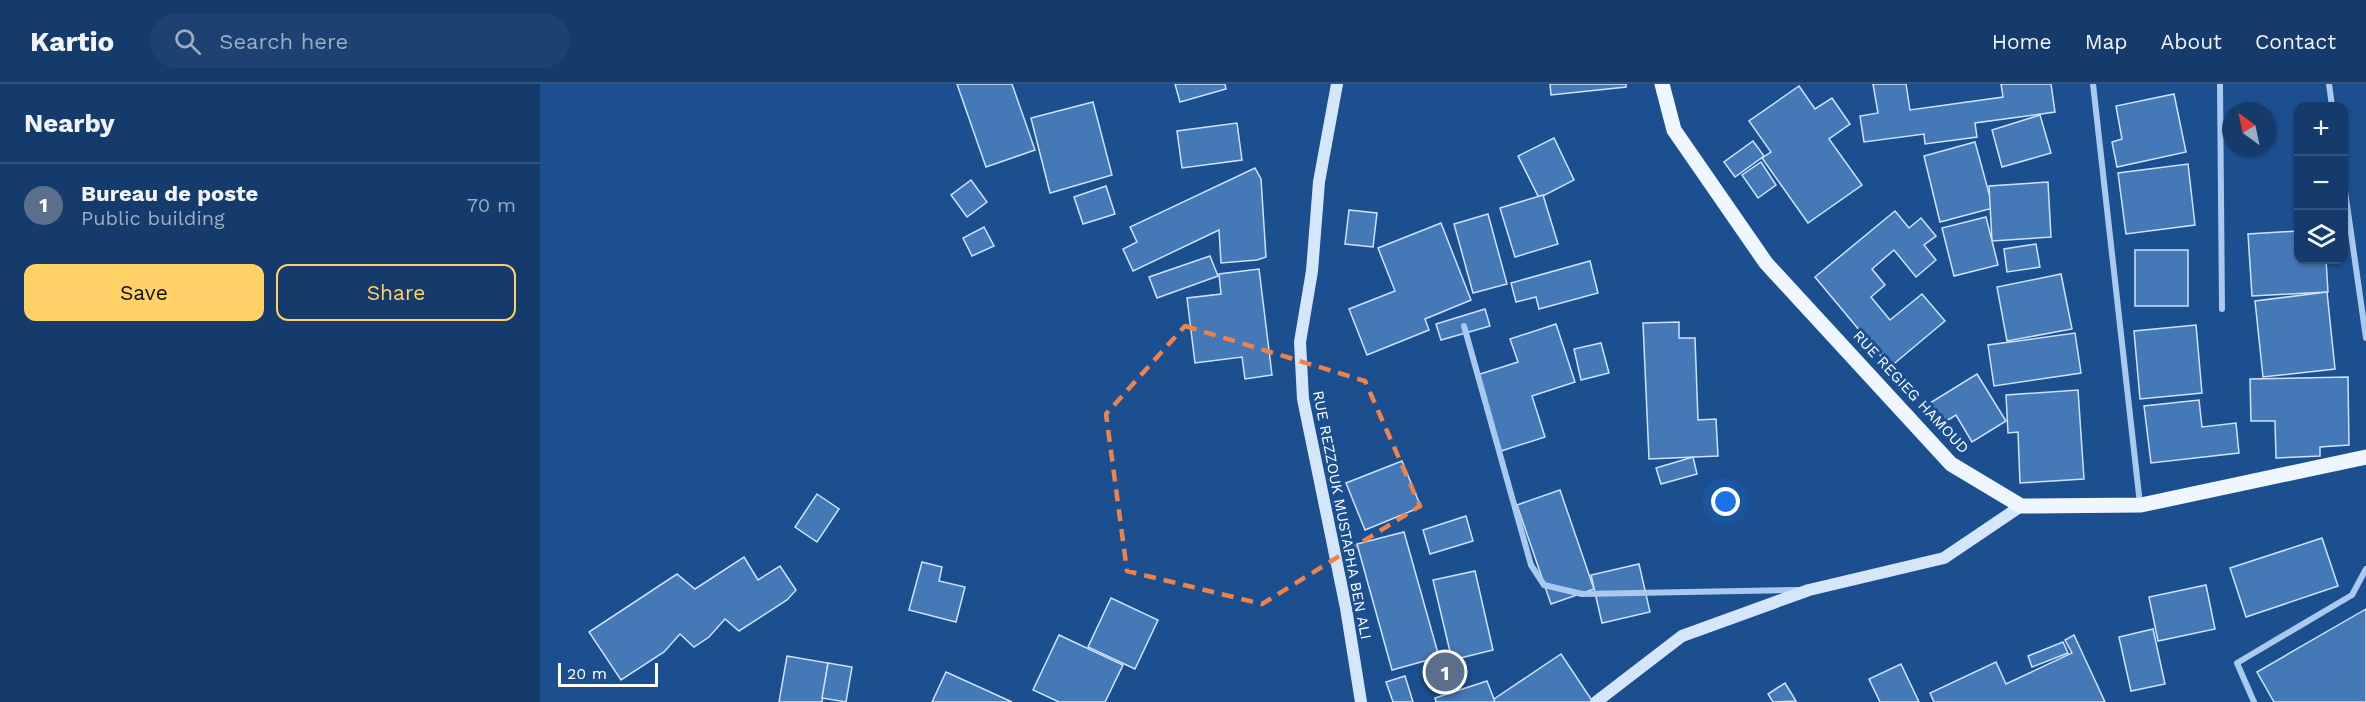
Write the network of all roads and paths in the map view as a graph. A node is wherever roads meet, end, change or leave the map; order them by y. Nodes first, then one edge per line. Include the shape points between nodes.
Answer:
1 (1337, 84) edge
2 (1662, 84) edge
3 (2093, 84) edge
4 (2220, 84) edge
5 (2329, 84) edge
6 (2331, 102) edge
7 (2347, 210) edge
8 (2222, 309) dead end
9 (1464, 326) dead end
10 (2366, 338) edge
11 (2366, 457) edge
12 (2141, 505) junction
13 (2021, 506) junction
14 (2366, 569) edge
15 (1809, 590) junction
16 (1361, 702) edge
17 (1596, 702) edge
18 (2254, 702) edge

1 - 16 main road, RUE REZZOUK MUSTAPHA BEN ALI via 1319,182 1312,272 1300,342 1304,399
2 - 13 main road, RUE REGIEG HAMOUD via 1674,130 1766,263 1951,464
3 - 12 street
4 - 8 street
5 - 6 street
7 - 10 street
9 - 15 street via 1531,565 1544,585 1582,594
11 - 12 main road
12 - 13 main road
13 - 15 main road via 1944,558
14 - 18 street via 2352,595 2237,663
15 - 17 main road via 1682,636

